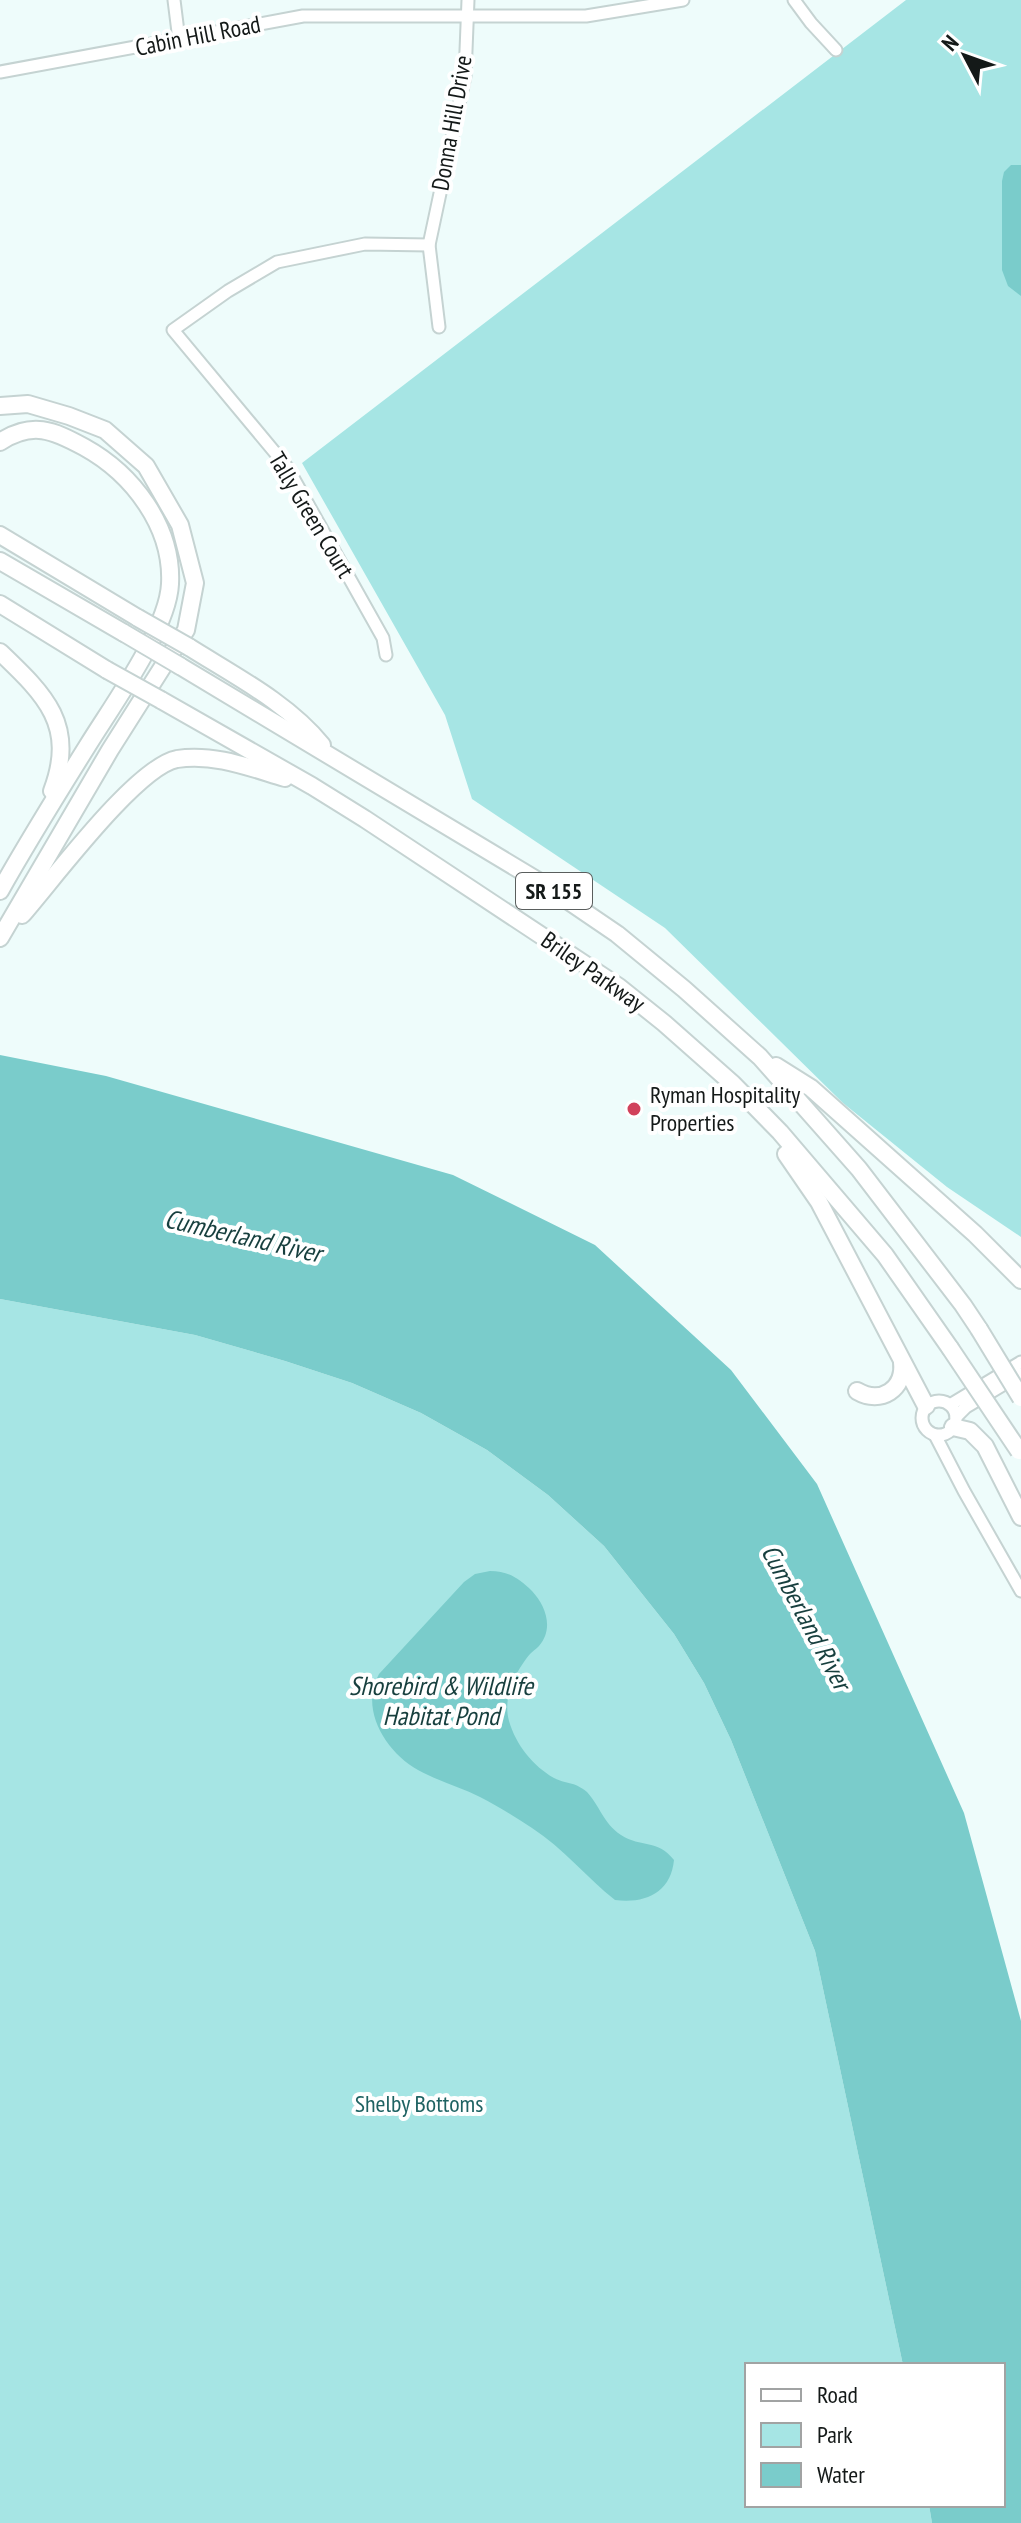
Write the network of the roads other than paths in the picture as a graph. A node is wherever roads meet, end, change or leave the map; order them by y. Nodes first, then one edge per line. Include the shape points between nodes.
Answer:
1 (174, 0) edge
2 (468, 0) edge
3 (683, 0) edge
4 (794, 0) edge
5 (468, 15) junction
6 (179, 40) junction
7 (836, 50) dead end
8 (0, 72) edge
9 (429, 245) junction
10 (439, 327) dead end
11 (0, 406) edge
12 (0, 442) edge
13 (0, 535) edge
14 (0, 561) edge
15 (0, 604) edge
16 (0, 652) edge
17 (386, 655) dead end
18 (328, 753) junction
19 (312, 786) junction
20 (34, 830) junction
21 (0, 891) edge
22 (0, 939) edge
23 (695, 1051) junction
24 (760, 1057) junction
25 (1021, 1280) edge
26 (902, 1360) junction
27 (1021, 1362) edge
28 (1021, 1374) edge
29 (857, 1391) dead end
30 (1021, 1398) edge
31 (926, 1406) junction
32 (952, 1420) junction
33 (935, 1435) junction
34 (1020, 1452) edge
35 (952, 1466) junction
36 (1021, 1517) edge
37 (1021, 1591) edge

1 - 6 street
2 - 5 street, Donna Hill Drive
3 - 5 street, Cabin Hill Road via 586,16
4 - 7 street
5 - 6 street, Cabin Hill Road via 303,16
5 - 9 street, Donna Hill Drive via 465,76
6 - 8 street, Cabin Hill Road
9 - 10 street, Donna Hill Drive
9 - 17 street, Tally Green Court via 365,244 277,262 173,330 287,467 383,638
11 - 22 highway via 28,404 105,430 146,466 180,525 195,583 186,630
12 - 20 highway via 18,431 61,434 113,467 142,496 158,523 170,585 163,620
13 - 18 highway, bridge via 241,680 306,725
14 - 18 highway, Briley Parkway / SR 155, bridge
15 - 19 highway, Briley Parkway / SR 155, bridge
16 - 20 highway via 50,706 62,741 60,768
18 - 24 highway, Briley Parkway / SR 155 via 617,934
19 - 22 highway via 224,760 174,760 158,767 107,815
19 - 23 highway, Briley Parkway / SR 155 via 619,987
20 - 21 highway
23 - 26 highway via 775,1137 819,1202
23 - 34 highway, Briley Parkway / SR 155, bridge via 780,1132 885,1255
24 - 25 highway via 820,1096
24 - 30 highway, Briley Parkway / SR 155, bridge via 859,1169 963,1305
26 - 29 highway via 900,1380 889,1393 873,1397
26 - 31 highway
27 - 32 street
28 - 32 street
31 - 32 street via 936,1401
31 - 33 street via 922,1422
32 - 33 street
32 - 35 street
32 - 36 highway via 985,1446
33 - 35 street
35 - 37 street

